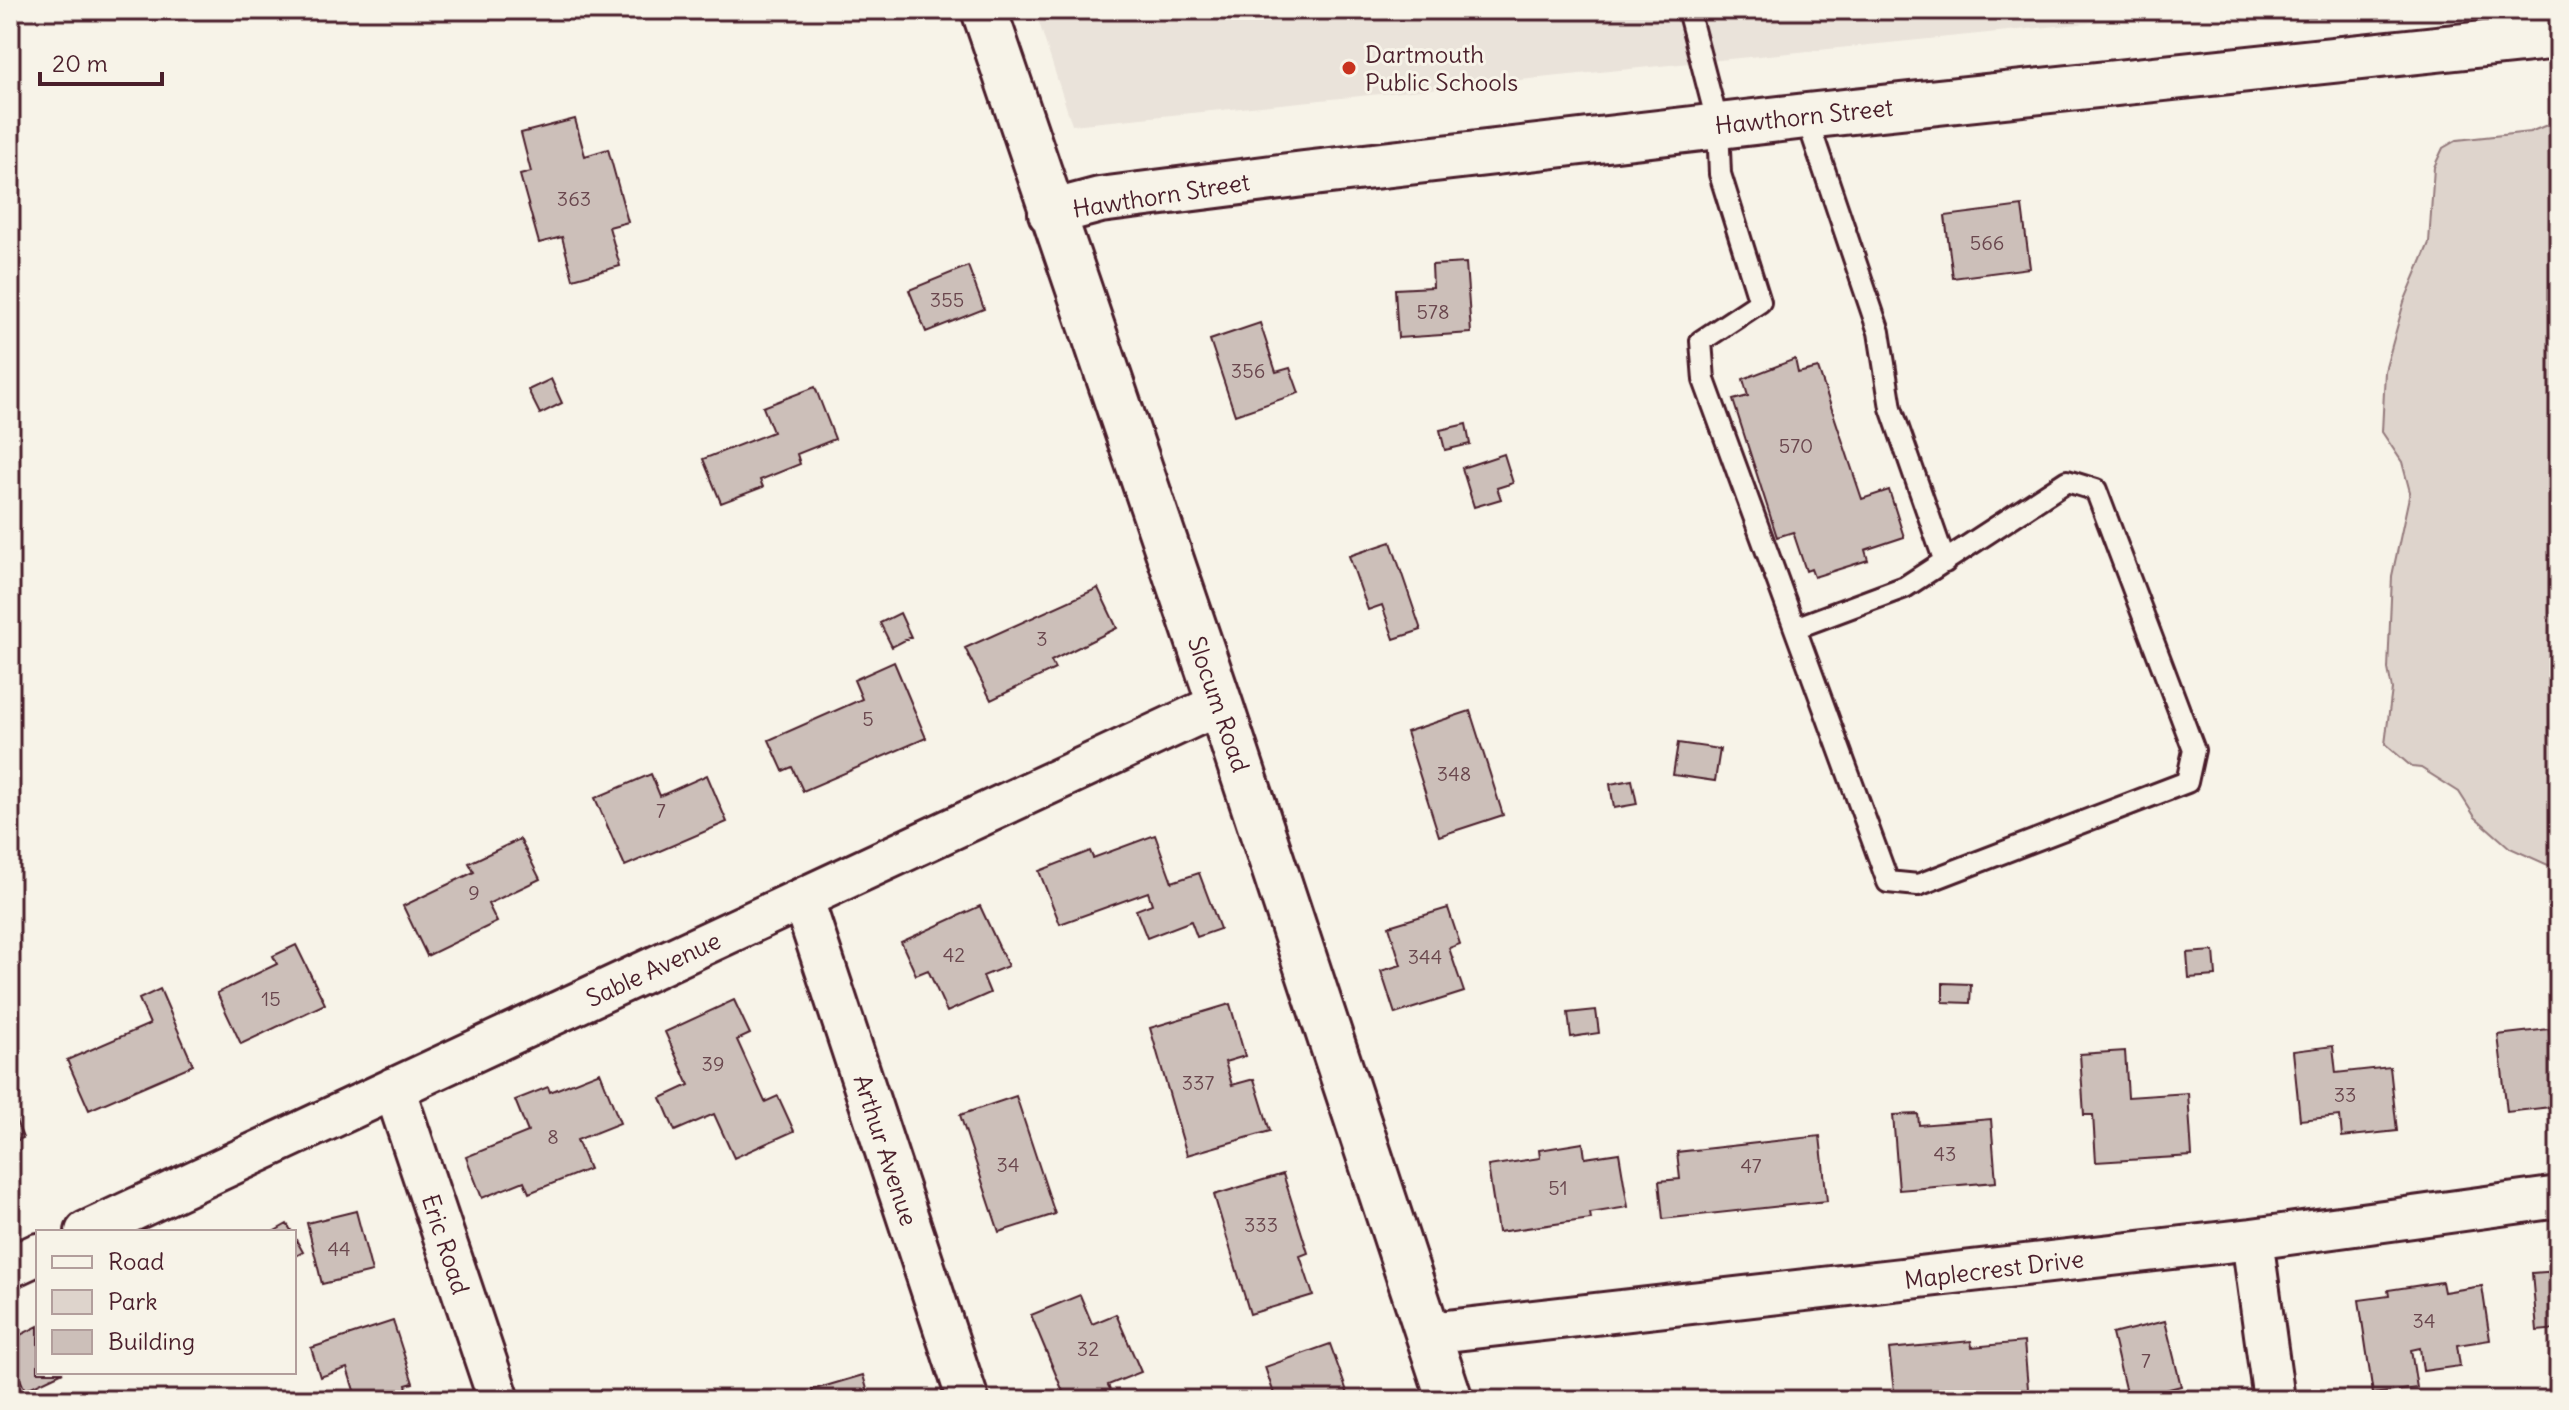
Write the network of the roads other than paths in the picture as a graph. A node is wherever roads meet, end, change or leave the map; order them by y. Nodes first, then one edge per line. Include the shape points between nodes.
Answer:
1 (984, 10) edge
2 (1688, 10) edge
3 (2559, 36) edge
4 (1806, 116) junction
5 (1718, 125) junction
6 (1051, 213) junction
7 (1945, 562) junction
8 (1795, 628) junction
9 (1220, 704) junction
10 (803, 900) junction
11 (394, 1088) junction
12 (2559, 1197) edge
13 (90, 1230) edge
14 (2252, 1239) junction
15 (36, 1255) edge
16 (10, 1267) edge
17 (1429, 1333) junction
18 (499, 1400) edge
19 (968, 1400) edge
20 (1450, 1400) edge
21 (2274, 1400) edge

1 - 6 main road, Slocum Road
2 - 5 lane
3 - 4 main road, Hawthorn Street
4 - 5 main road, Hawthorn Street
4 - 7 lane via 1879,332 1891,408
5 - 6 main road, Hawthorn Street via 1100,200
5 - 8 lane via 1720,174 1760,302 1701,341 1704,380
6 - 9 main road, Slocum Road
7 - 8 lane via 1905,587
7 - 8 lane via 2067,481 2096,490 2194,750 2187,782 1918,885 1888,882
9 - 10 street, Sable Avenue
9 - 17 main road, Slocum Road
10 - 11 street, Sable Avenue
10 - 19 street, Arthur Avenue
11 - 13 street, Sable Avenue
11 - 18 street, Eric Road
12 - 14 street, Maplecrest Drive
14 - 17 street, Maplecrest Drive
14 - 21 street
15 - 16 street
17 - 20 main road, Slocum Road

